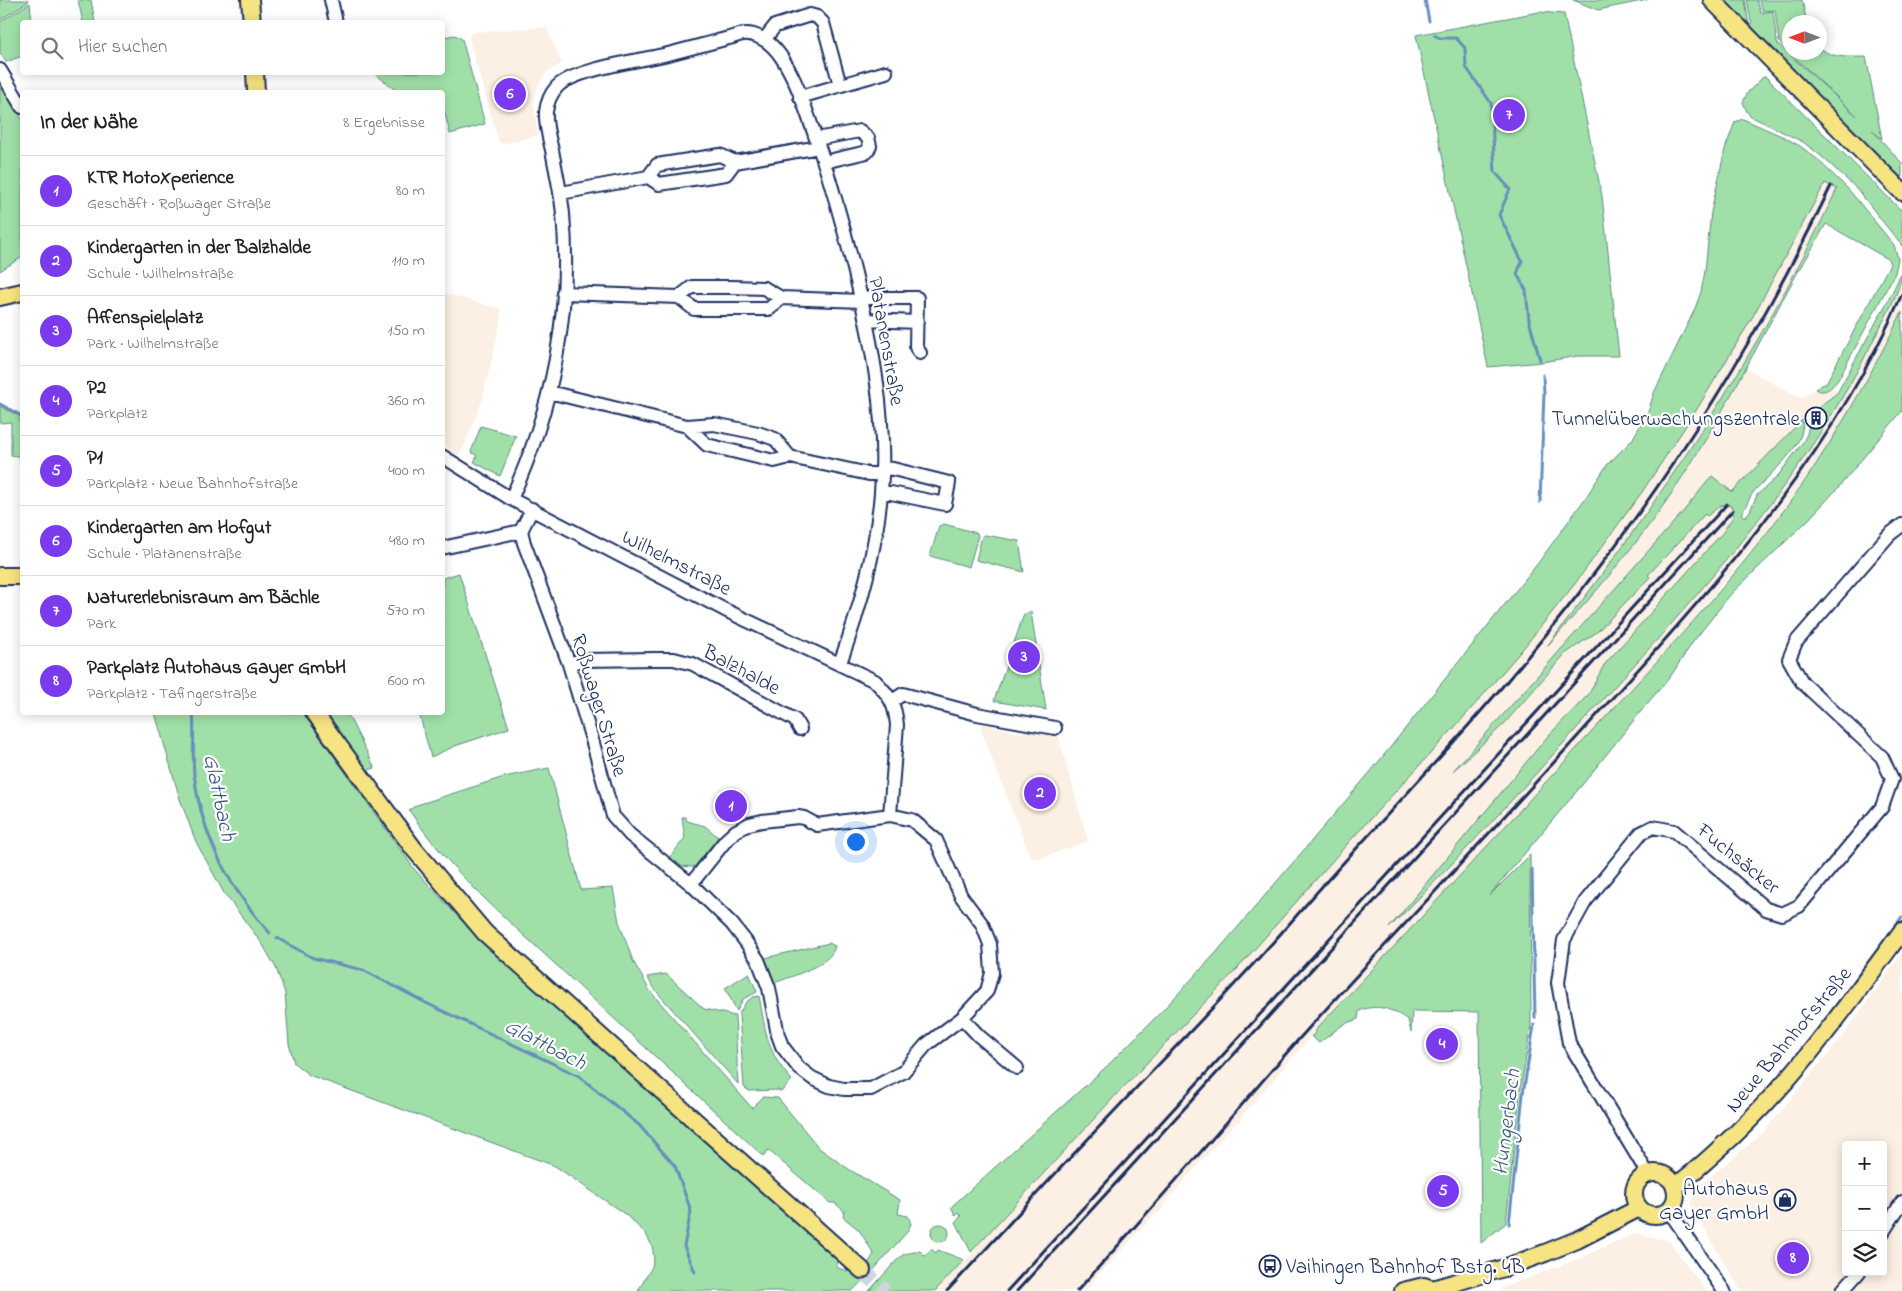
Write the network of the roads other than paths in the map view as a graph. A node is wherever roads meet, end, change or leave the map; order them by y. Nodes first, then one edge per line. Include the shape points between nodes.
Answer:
1 (250, 0) edge
2 (331, 0) edge
3 (1712, 0) edge
4 (252, 20) edge
5 (336, 20) edge
6 (764, 40) junction
7 (0, 70) edge
8 (886, 72) dead end
9 (255, 75) edge
10 (840, 85) junction
11 (256, 90) edge
12 (800, 97) junction
13 (20, 103) edge
14 (818, 143) junction
15 (734, 162) junction
16 (824, 162) junction
17 (648, 177) junction
18 (1902, 192) edge
19 (561, 193) junction
20 (20, 292) edge
21 (563, 293) junction
22 (0, 297) edge
23 (679, 297) junction
24 (781, 298) junction
25 (861, 299) junction
26 (867, 320) junction
27 (917, 322) junction
28 (920, 353) dead end
29 (549, 392) junction
30 (687, 426) junction
31 (790, 457) junction
32 (445, 458) edge
33 (882, 471) junction
34 (881, 491) junction
35 (511, 499) junction
36 (532, 509) junction
37 (1902, 525) edge
38 (521, 531) junction
39 (445, 547) edge
40 (0, 576) edge
41 (20, 576) edge
42 (840, 663) junction
43 (569, 664) junction
44 (892, 701) junction
45 (316, 715) edge
46 (1054, 728) dead end
47 (800, 729) dead end
48 (890, 815) junction
49 (691, 884) junction
50 (1902, 931) edge
51 (962, 1018) junction
52 (1017, 1068) dead end
53 (1648, 1174) junction
54 (1675, 1186) junction
55 (1902, 1202) edge
56 (1639, 1208) junction
57 (1669, 1211) junction
58 (1884, 1231) edge
59 (862, 1270) tunnel mouth
60 (1855, 1276) edge
61 (1432, 1290) edge
62 (1403, 1291) edge
63 (1724, 1291) edge
64 (1842, 1291) edge

1 - 4 main road
2 - 5 street
3 - 18 main road
6 - 10 street via 775,26 810,15 817,17 823,23
6 - 12 street, Platanenstraße via 778,51
6 - 19 street via 747,33 576,74 561,82 546,111
7 - 13 street
8 - 10 street
9 - 11 main road
10 - 12 street
12 - 14 street, Platanenstraße
14 - 15 street
14 - 16 street, Platanenstraße
14 - 16 street via 860,131 868,138 868,152
15 - 17 street via 720,155 691,159 658,165
15 - 17 street via 726,174 659,184
16 - 25 street, Platanenstraße
17 - 19 street
19 - 21 street via 565,243
20 - 22 main road
21 - 23 street
21 - 29 street via 558,349
23 - 24 street via 692,287 731,287 764,288
23 - 24 street via 694,309 769,309
24 - 25 street
25 - 26 street, Platanenstraße
25 - 27 street via 917,298
26 - 27 street
26 - 33 street, Platanenstraße via 880,402
27 - 28 street via 916,347
29 - 30 street
29 - 35 street via 536,439
30 - 31 street via 707,445 774,461
30 - 31 street via 714,424 758,433 775,439
31 - 33 street via 869,474
32 - 35 street, Wilhelmstraße
33 - 34 street, Platanenstraße
33 - 34 street via 893,469 950,483 944,504
34 - 42 street, Platanenstraße via 866,583
35 - 36 street, Wilhelmstraße
36 - 38 street
36 - 42 street, Wilhelmstraße via 725,610
37 - 53 street, Fuchsäcker via 1889,535 1796,642 1789,659 1802,682 1882,757 1892,779 1882,807 1799,906 1782,914 1766,909 1674,831 1653,827 1641,833 1585,902 1564,940 1558,983 1568,1043
38 - 39 street
38 - 43 street, Roßwager Straße
40 - 41 main road
42 - 44 street, Wilhelmstraße via 874,681
43 - 47 street, Balzhalde via 582,660 656,659 693,664 795,720
43 - 49 street, Roßwager Straße via 613,816 630,835
44 - 46 street via 903,694 977,714
44 - 48 street via 897,725
45 - 59 main road via 414,849 485,933
48 - 49 street, Roßwager Straße via 817,826 798,817 749,824 726,840
48 - 51 street, Roßwager Straße via 912,820 936,840 960,896 982,924 990,944 992,973 987,991
49 - 51 street, Roßwager Straße via 732,924 758,960 769,988 782,1046 799,1068 812,1078 829,1086 871,1088 902,1072 926,1046
50 - 54 main road, Neue Bahnhofstraße via 1812,1050 1768,1102
51 - 52 street
53 - 54 main road via 1664,1174
53 - 56 main road via 1636,1184 1634,1192
54 - 57 main road via 1676,1199
55 - 58 street
56 - 57 main road via 1653,1215
56 - 61 main road via 1545,1253
57 - 63 street
60 - 64 street
61 - 62 main road via 1424,1286

